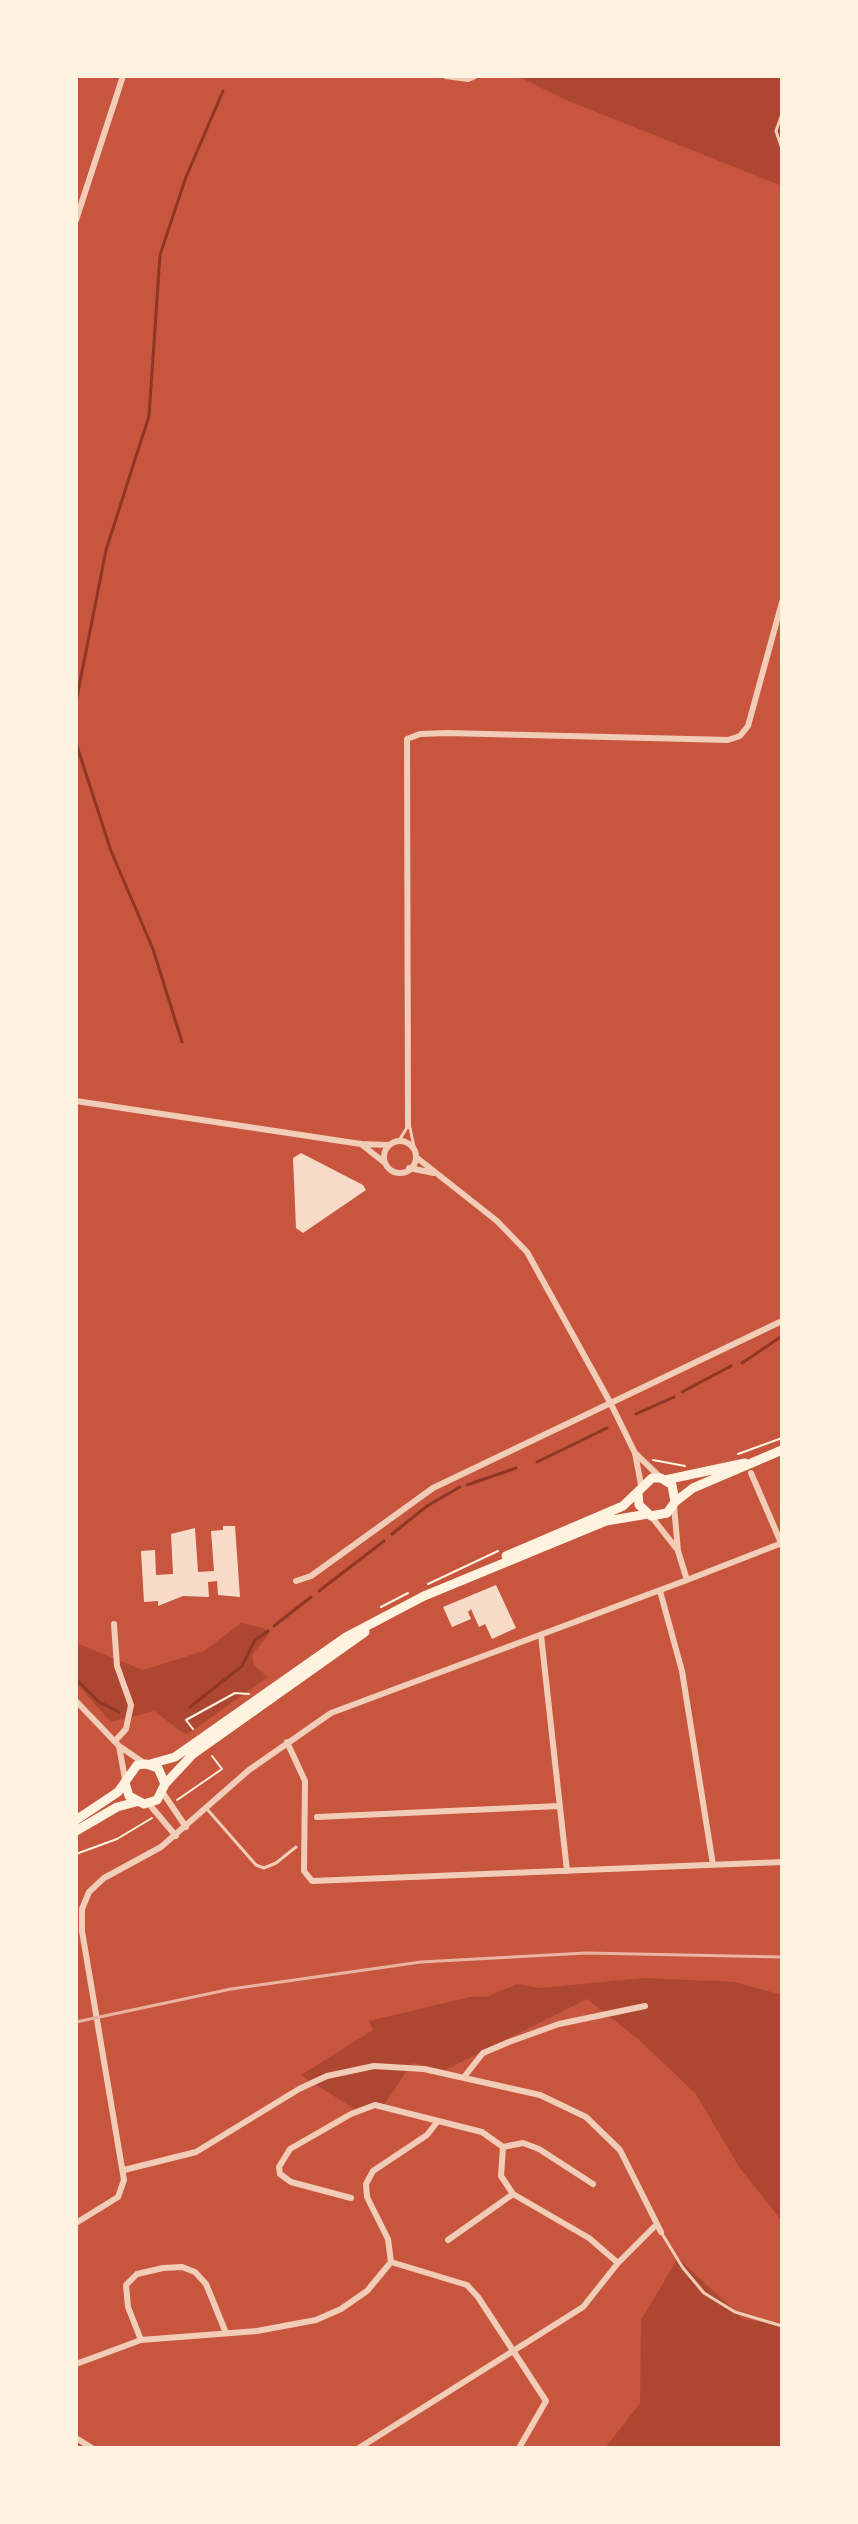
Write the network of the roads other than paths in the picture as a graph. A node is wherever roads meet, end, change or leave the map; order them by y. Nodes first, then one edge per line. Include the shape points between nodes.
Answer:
1 (123, 76) edge
2 (446, 76) edge
3 (475, 76) edge
4 (782, 114) edge
5 (782, 149) edge
6 (76, 220) edge
7 (782, 602) edge
8 (76, 1101) edge
9 (408, 1126) junction
10 (398, 1142) junction
11 (361, 1144) junction
12 (389, 1145) junction
13 (416, 1154) junction
14 (385, 1163) junction
15 (409, 1168) junction
16 (434, 1173) junction
17 (782, 1321) edge
18 (611, 1404) junction
19 (782, 1450) edge
20 (635, 1453) junction
21 (750, 1468) junction
22 (663, 1479) junction
23 (640, 1489) junction
24 (674, 1504) junction
25 (650, 1515) junction
26 (782, 1544) edge
27 (678, 1551) junction
28 (478, 1572) junction
29 (687, 1580) junction
30 (296, 1581) dead end
31 (660, 1591) junction
32 (376, 1622) junction
33 (114, 1624) dead end
34 (541, 1635) junction
35 (76, 1701) edge
36 (287, 1742) junction
37 (117, 1744) junction
38 (148, 1764) junction
39 (125, 1781) junction
40 (164, 1789) junction
41 (136, 1802) junction
42 (149, 1804) junction
43 (559, 1806) junction
44 (207, 1809) junction
45 (317, 1817) dead end
46 (76, 1820) edge
47 (186, 1827) junction
48 (76, 1831) edge
49 (176, 1836) junction
50 (296, 1847) dead end
51 (782, 1862) edge
52 (713, 1865) junction
53 (567, 1871) junction
54 (86, 1962) junction
55 (76, 1964) edge
56 (645, 2006) dead end
57 (464, 2077) junction
58 (438, 2121) junction
59 (503, 2147) junction
60 (124, 2170) junction
61 (593, 2184) dead end
62 (513, 2194) junction
63 (351, 2198) dead end
64 (76, 2223) edge
65 (657, 2224) junction
66 (661, 2232) joint
67 (448, 2240) dead end
68 (391, 2262) junction
69 (618, 2263) junction
70 (782, 2326) edge
71 (226, 2333) junction
72 (141, 2340) junction
73 (513, 2350) junction
74 (76, 2364) edge
75 (76, 2438) edge
76 (92, 2448) edge
77 (359, 2448) edge
78 (519, 2448) edge

1 - 6 street
2 - 3 street
4 - 5 lane via 776,131
7 - 9 street via 748,726 740,736 728,740 447,733 407,739
8 - 11 street
9 - 10 lane
9 - 13 lane
10 - 12 street
10 - 13 street via 406,1142
11 - 12 street
11 - 14 street
12 - 14 street
13 - 15 street
13 - 16 street
14 - 15 street via 396,1171
15 - 16 street
16 - 18 street via 497,1221 527,1252
17 - 18 street
18 - 20 street
18 - 30 street via 433,1488 311,1576
19 - 21 main road
20 - 22 street
20 - 23 street
21 - 22 main road
21 - 24 main road via 693,1488
21 - 26 street
22 - 23 main road via 648,1480
22 - 24 main road via 674,1489
23 - 25 main road via 639,1505
23 - 28 main road via 614,1511 523,1547
24 - 25 main road via 664,1515
24 - 27 street
25 - 27 street
25 - 28 main road via 617,1517
26 - 29 street
27 - 29 street
28 - 32 main road
29 - 31 street
31 - 34 street
31 - 52 street via 682,1671
32 - 38 main road via 346,1637 175,1757
32 - 40 main road via 193,1754
33 - 37 street via 117,1666 131,1705
34 - 36 street via 331,1713
34 - 43 street
35 - 37 street
36 - 44 street
36 - 53 street via 305,1781 304,1871 312,1881
37 - 38 street
37 - 39 street
38 - 39 main road via 133,1768
38 - 40 main road via 161,1772
39 - 41 main road via 126,1792
39 - 46 main road via 109,1799
40 - 42 main road
40 - 47 street
41 - 42 main road
41 - 48 main road
42 - 49 street
43 - 45 street
43 - 53 street
44 - 47 street
44 - 50 lane via 256,1865 276,1863
47 - 49 street
49 - 54 street via 89,1892 81,1918
51 - 52 street
52 - 53 street
54 - 55 street
54 - 60 street
56 - 57 street via 559,2024 509,2042 483,2053
57 - 60 street via 390,2066 338,2072 299,2089 196,2152
57 - 65 street via 540,2095 586,2117 620,2150
58 - 59 street via 482,2132
58 - 63 street via 375,2105 305,2139 282,2159 280,2174 291,2182
58 - 68 street via 427,2135 373,2171 366,2184 388,2239
59 - 61 street via 523,2143 539,2149
59 - 62 street via 501,2176
60 - 64 street via 118,2197
62 - 67 street
62 - 69 street via 589,2238
65 - 66 street
65 - 69 street
66 - 70 lane via 704,2293 735,2312
68 - 71 street via 367,2291 316,2320
68 - 73 street via 467,2285
69 - 73 street via 583,2307
71 - 72 street
71 - 72 street via 206,2284 195,2272 163,2268 137,2274 126,2285
72 - 74 street
73 - 77 street
73 - 78 street via 546,2401
75 - 76 street

